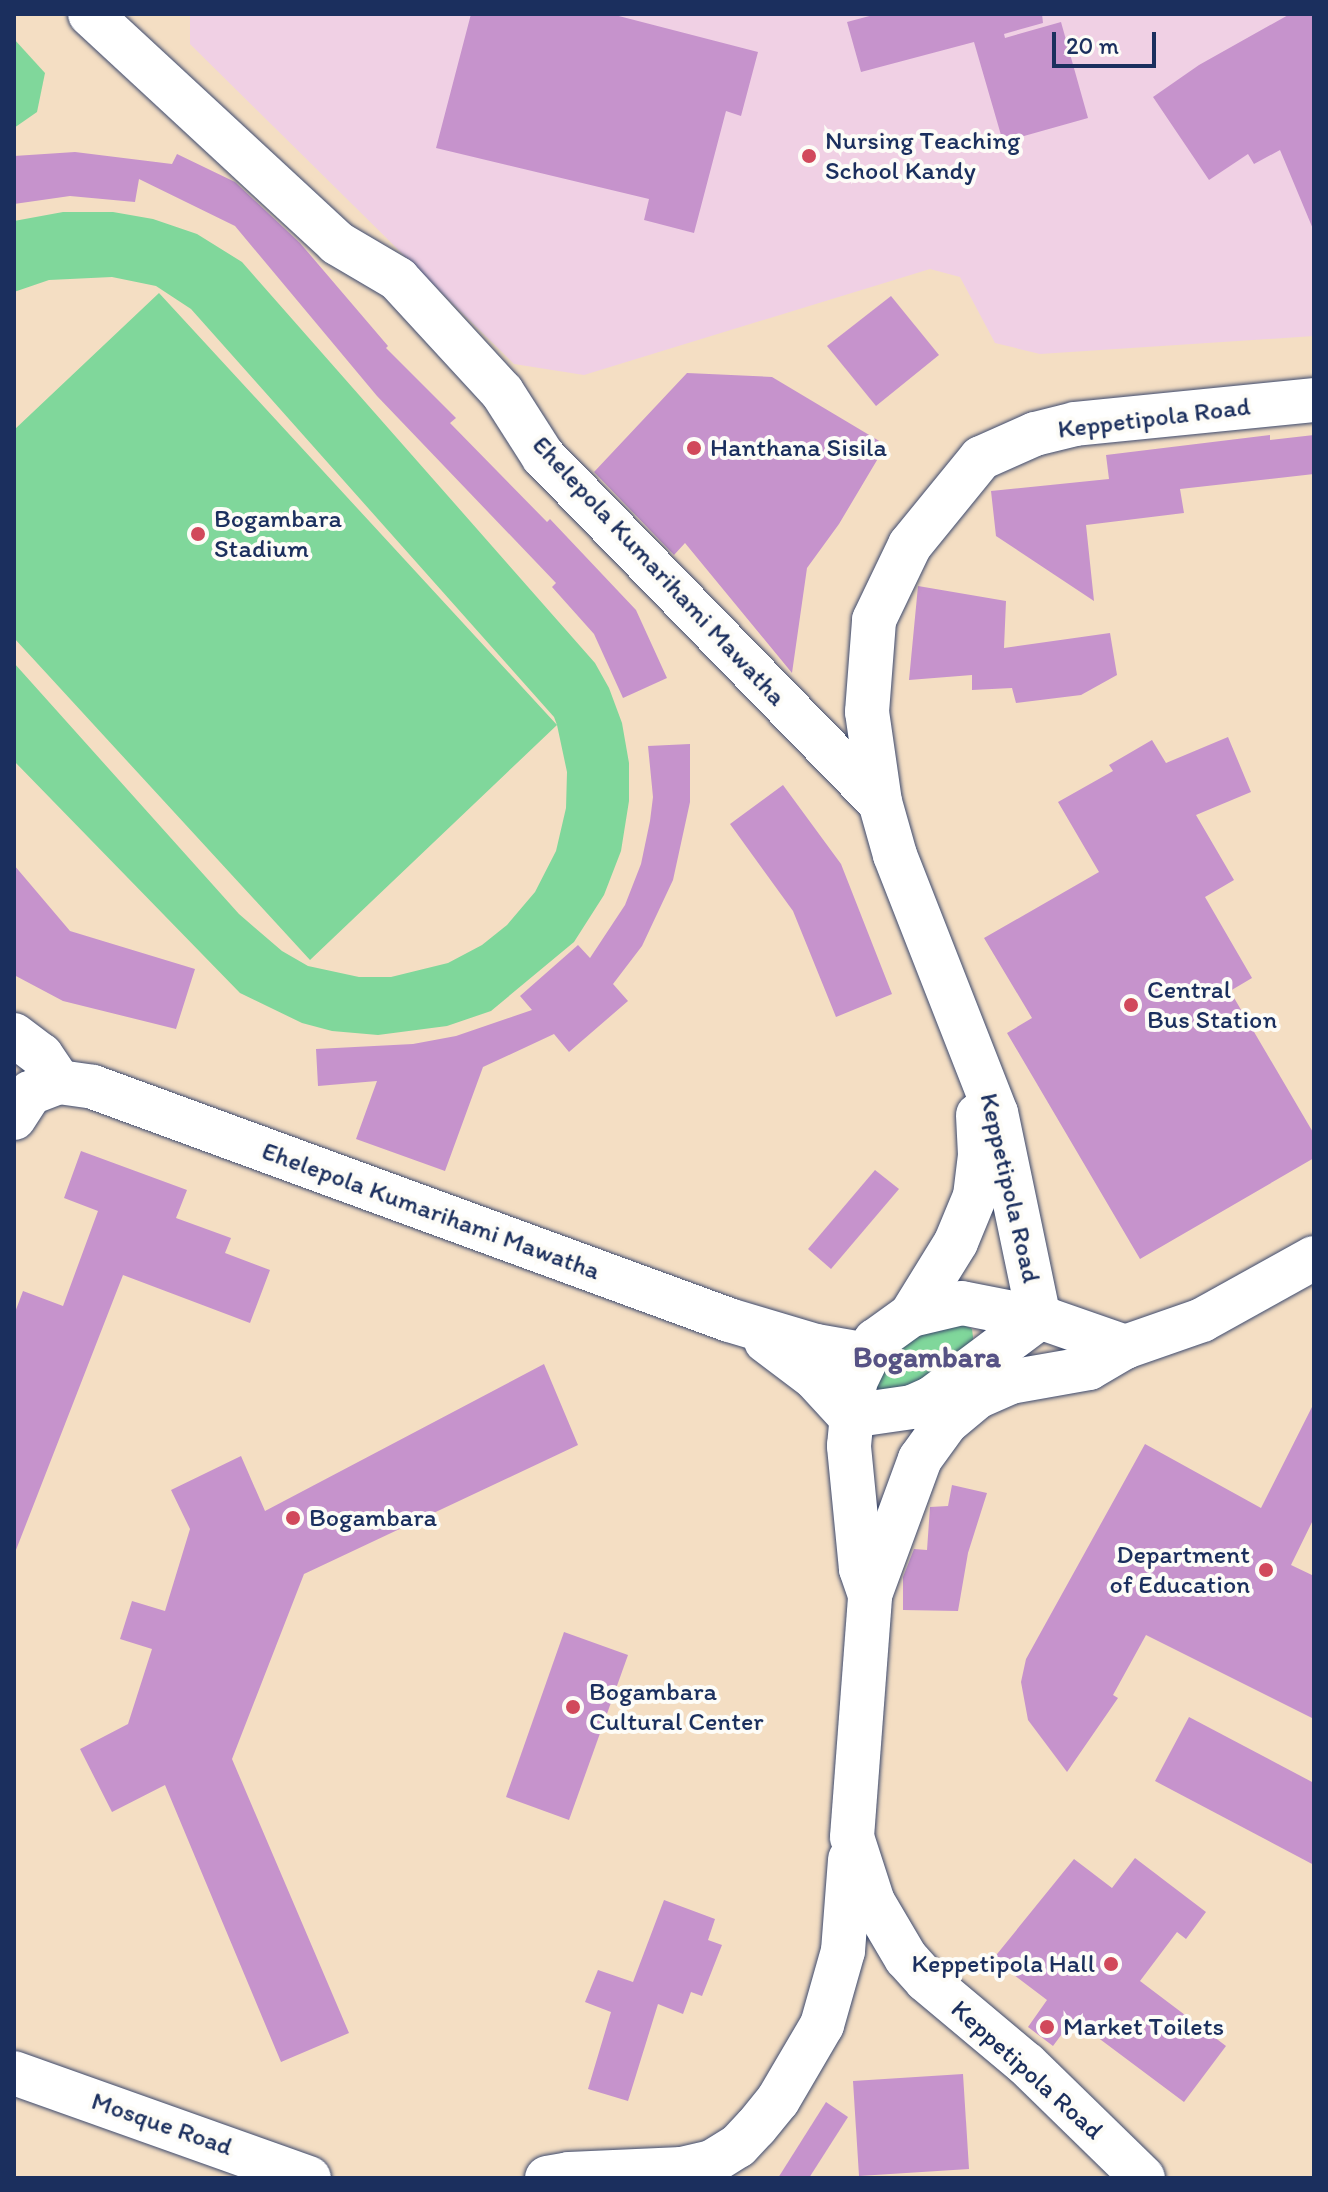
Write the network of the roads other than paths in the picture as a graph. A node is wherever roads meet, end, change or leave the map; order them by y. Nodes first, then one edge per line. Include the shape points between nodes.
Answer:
1 (90, 14) edge
2 (1314, 400) edge
3 (880, 802) junction
4 (14, 1035) edge
5 (975, 1061) junction
6 (59, 1082) junction
7 (14, 1118) edge
8 (1314, 1258) edge
9 (911, 1315) junction
10 (1039, 1318) junction
11 (729, 1320) junction
12 (1125, 1347) junction
13 (867, 1355) junction
14 (850, 1416) junction
15 (870, 1595) junction
16 (852, 1837) junction
17 (14, 2073) edge
18 (309, 2178) edge
19 (547, 2178) edge
20 (1143, 2178) edge

1 - 3 street, Ehelepola Kumarihami Mawatha via 337,243 398,279 502,392 543,456
2 - 3 street, Keppetipola Road via 1075,424 1035,434 981,458 910,545 874,620 867,712
3 - 5 street, Keppetipola Road via 895,855
4 - 6 street via 41,1055
5 - 9 street, Keppetipola Road via 980,1155 975,1196 956,1242
5 - 10 street, Keppetipola Road via 996,1113
6 - 7 street via 30,1093
6 - 11 street, Ehelepola Kumarihami Mawatha via 93,1087
8 - 12 street, Keppetipola Road via 1202,1320
9 - 10 street via 962,1303
9 - 13 street via 875,1341
10 - 12 street
10 - 14 street via 932,1398 912,1407
11 - 13 street, Ehelepola Kumarihami Mawatha
11 - 14 street via 799,1364
12 - 15 street, Keppetipola Road via 1089,1368 995,1387 962,1408 920,1459
13 - 14 street, Keppetipola Road via 855,1382
14 - 15 street, Keppetipola Road via 861,1569
15 - 16 street, Keppetipola Road
16 - 19 street via 843,1951 822,2025 756,2127 738,2146 697,2166
16 - 20 street, Keppetipola Road via 873,1902 906,1958
17 - 18 street, Mosque Road

